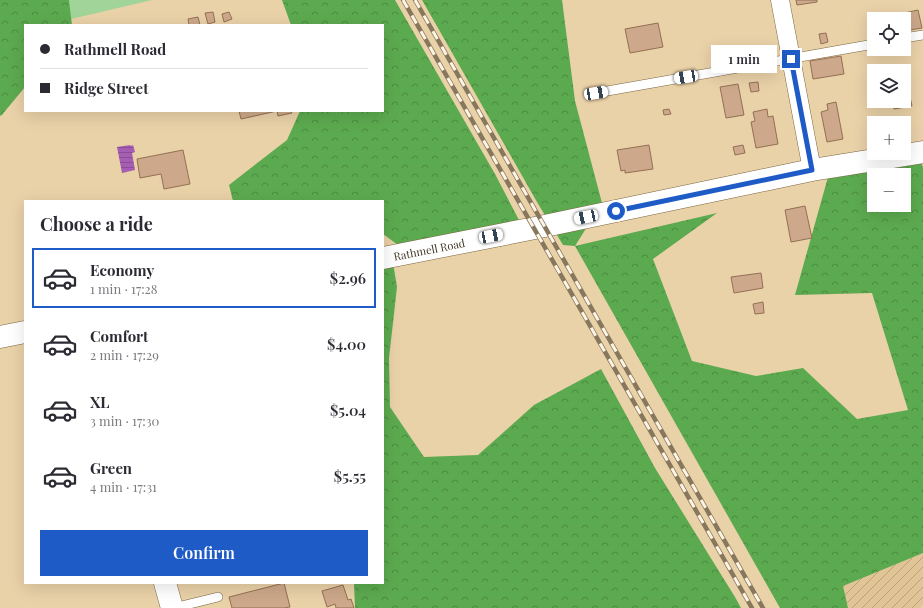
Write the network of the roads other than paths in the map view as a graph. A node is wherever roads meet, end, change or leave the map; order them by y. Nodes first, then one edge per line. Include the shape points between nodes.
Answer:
1 (780, 0) edge
2 (923, 35) edge
3 (911, 37) edge
4 (867, 45) edge
5 (791, 59) junction
6 (596, 93) dead end
7 (923, 152) edge
8 (812, 170) junction
9 (384, 258) edge
10 (24, 332) edge
11 (0, 337) edge
12 (165, 584) edge
13 (218, 597) dead end
14 (172, 608) edge

1 - 5 street
2 - 3 lane
4 - 5 lane
5 - 6 lane
5 - 8 street
7 - 8 street, Rathmell Road
8 - 9 street, Rathmell Road
10 - 11 street
12 - 14 street
13 - 14 lane

